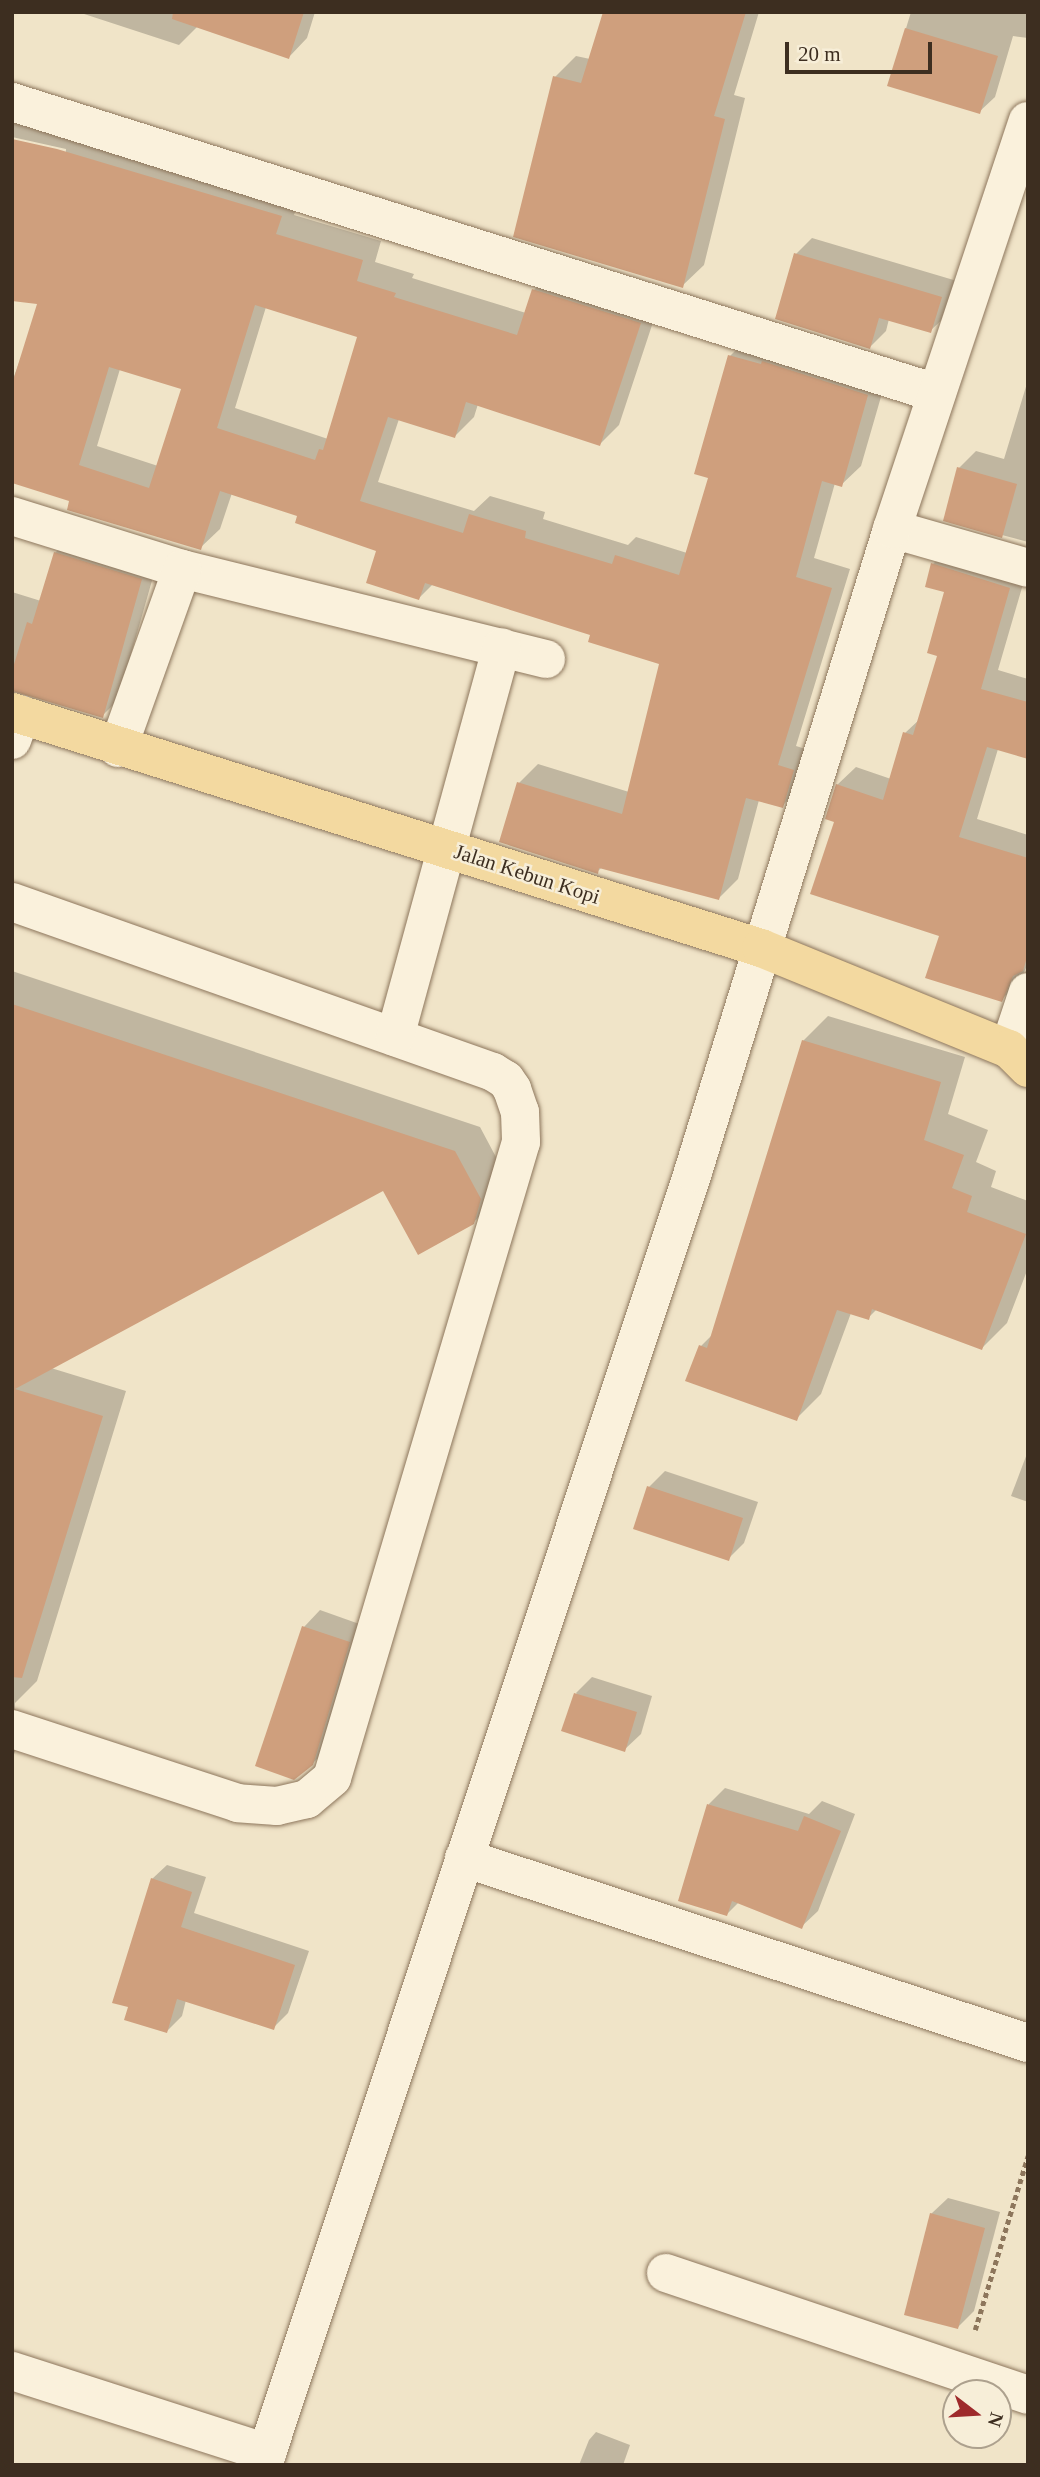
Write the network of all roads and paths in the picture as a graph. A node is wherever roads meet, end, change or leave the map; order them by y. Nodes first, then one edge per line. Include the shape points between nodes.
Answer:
1 (12, 102) edge
2 (1025, 142) edge
3 (936, 393) junction
4 (12, 516) edge
5 (892, 529) junction
6 (1028, 568) edge
7 (182, 569) junction
8 (502, 647) junction
9 (546, 659) dead end
10 (15, 722) edge
11 (118, 748) junction
12 (445, 848) junction
13 (12, 902) edge
14 (761, 948) junction
15 (1028, 992) edge
16 (395, 1037) junction
17 (1018, 1058) edge
18 (12, 1728) edge
19 (464, 1858) junction
20 (1028, 2043) edge
21 (1028, 2156) edge
22 (666, 2273) dead end
23 (12, 2371) edge
24 (962, 2373) junction
25 (1028, 2395) edge
26 (265, 2459) edge

1 - 3 street
2 - 3 street
3 - 5 street
4 - 7 street
5 - 6 street
5 - 14 street
7 - 8 street
7 - 11 street
8 - 9 street
8 - 12 street
10 - 11 main road, Jalan Kebun Kopi
11 - 12 main road, Jalan Kebun Kopi
12 - 14 main road, Jalan Kebun Kopi
12 - 16 street
13 - 16 street
14 - 17 main road, Jalan Kebun Kopi
14 - 19 street via 693,1172
15 - 17 street
16 - 18 street via 506,1080 520,1112 521,1142 332,1778 307,1799 277,1806 237,1803
19 - 20 street
19 - 26 street
21 - 24 path
22 - 24 street
23 - 26 street
24 - 25 street

